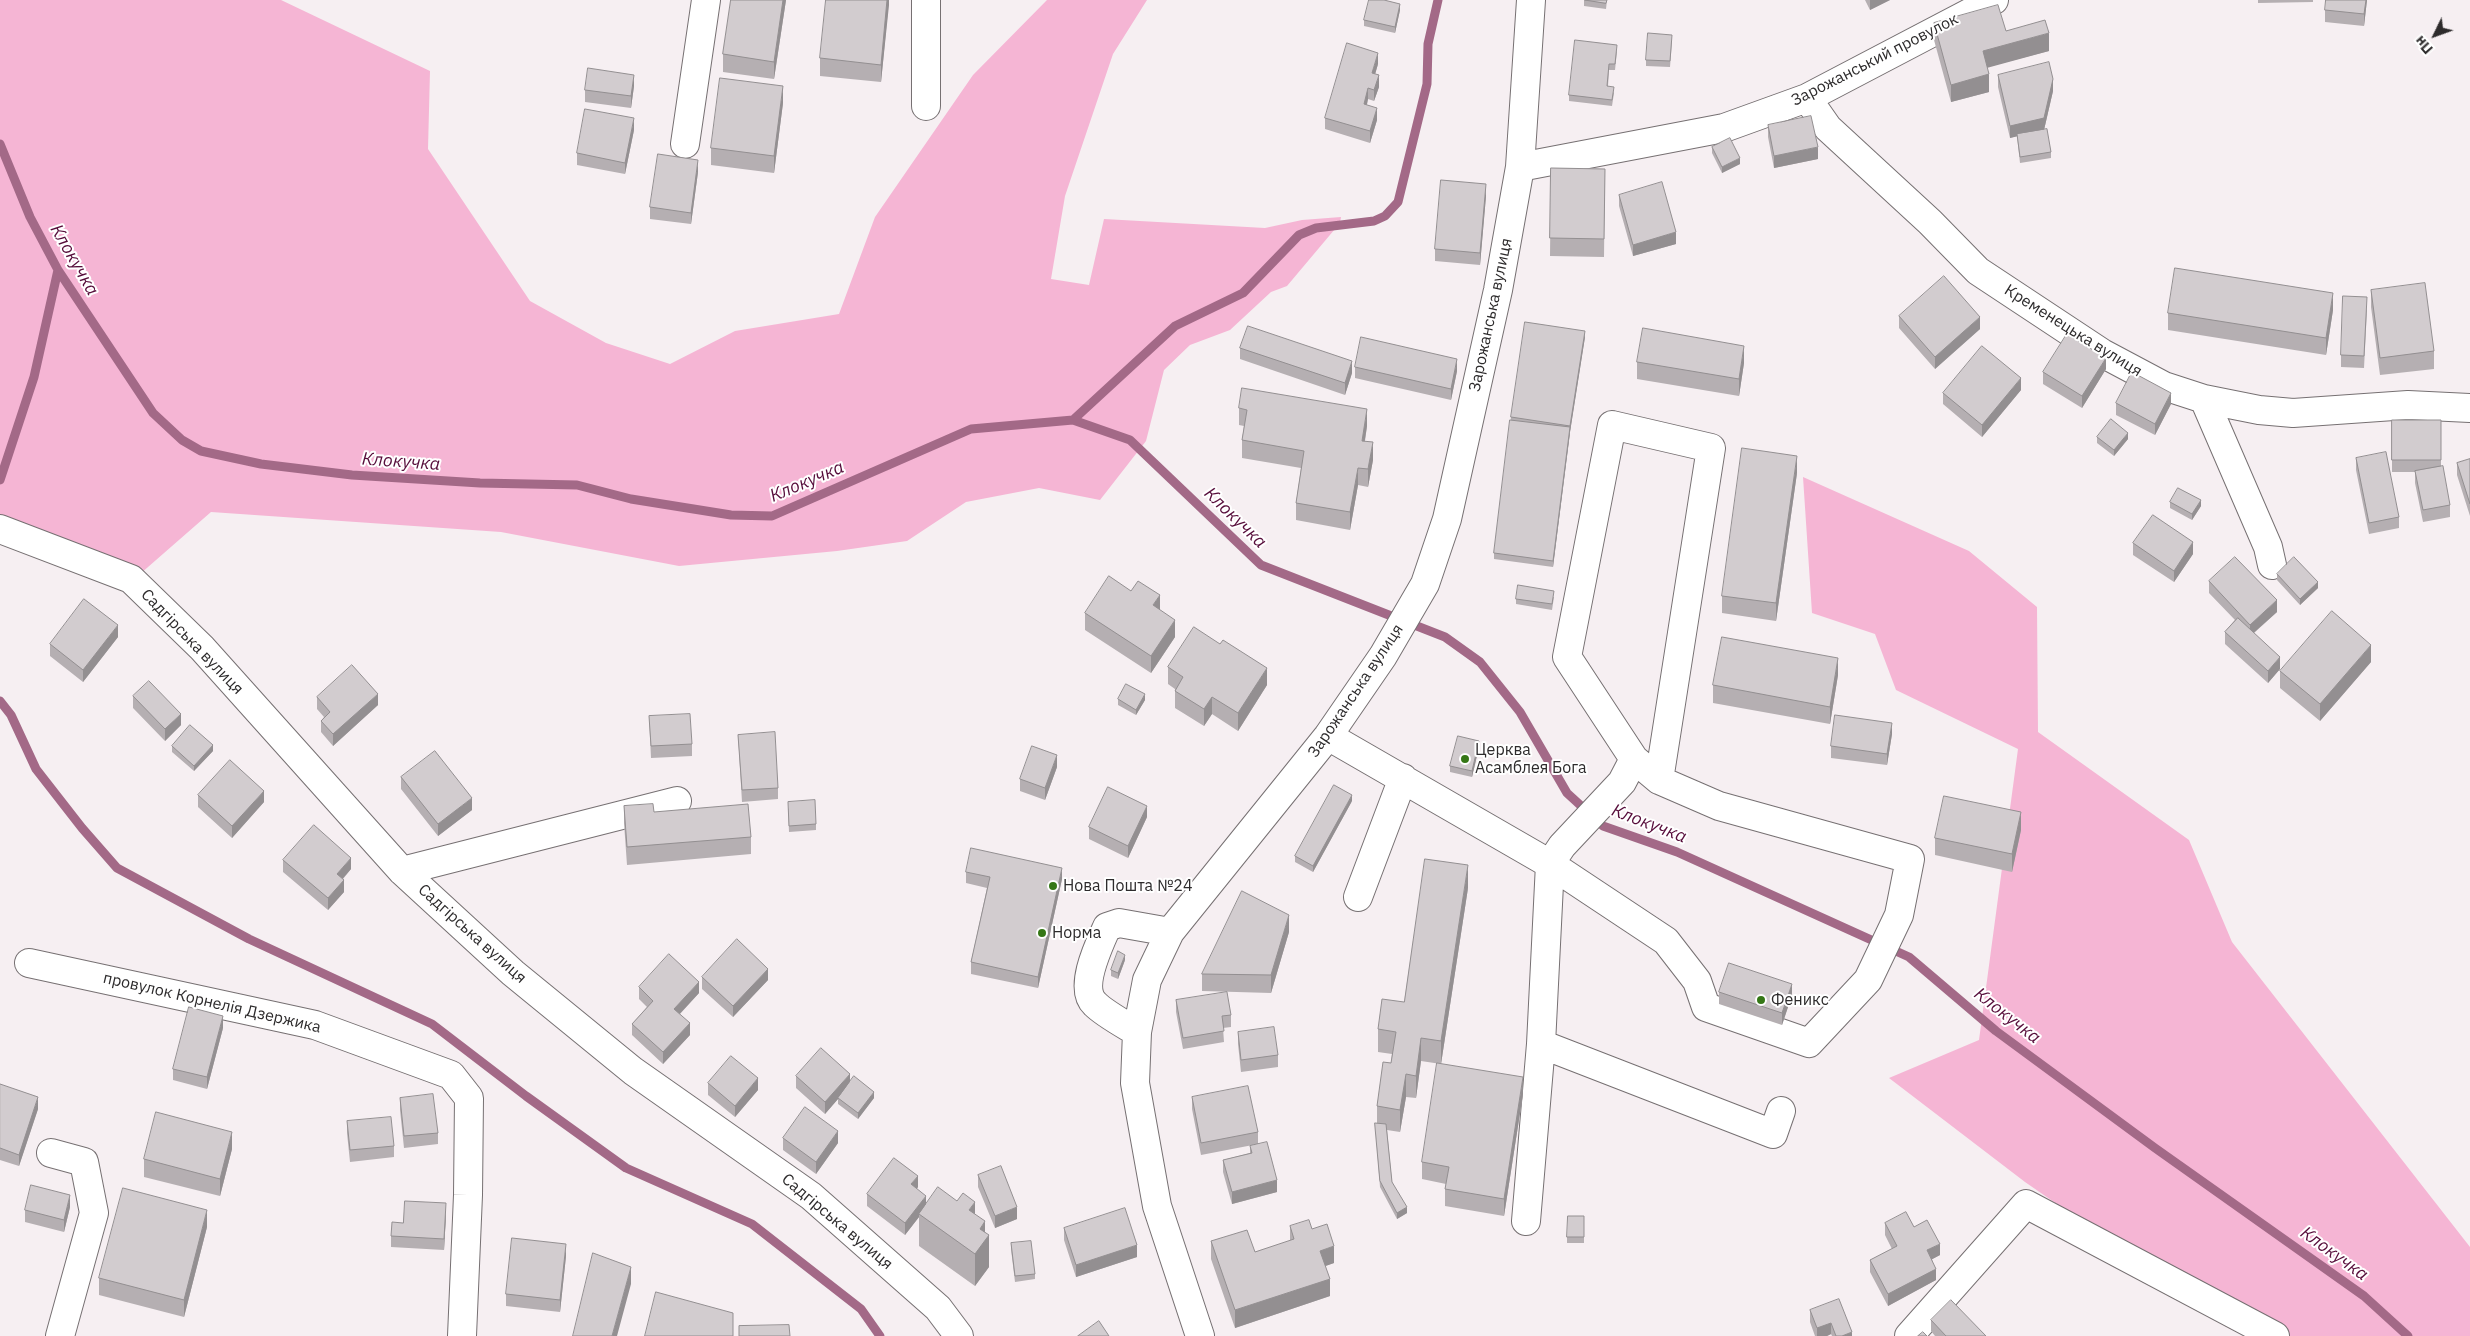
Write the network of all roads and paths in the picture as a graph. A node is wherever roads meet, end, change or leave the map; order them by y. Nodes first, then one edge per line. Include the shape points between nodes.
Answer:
1 (706, 0) edge
2 (926, 0) edge
3 (1531, 0) edge
4 (1994, 0) edge
5 (1807, 98) junction
6 (926, 106) dead end
7 (685, 144) dead end
8 (1520, 167) junction
9 (2204, 399) junction
10 (2470, 408) edge
11 (0, 528) edge
12 (2272, 565) dead end
13 (1328, 736) junction
14 (1628, 770) junction
15 (1403, 778) junction
16 (1659, 780) junction
17 (677, 800) dead end
18 (1556, 855) junction
19 (402, 871) junction
20 (1358, 897) dead end
21 (1170, 932) junction
22 (29, 963) dead end
23 (1136, 1032) junction
24 (1541, 1044) junction
25 (1781, 1111) dead end
26 (50, 1153) dead end
27 (1526, 1221) dead end
28 (60, 1336) edge
29 (462, 1336) edge
30 (959, 1336) edge
31 (1200, 1336) edge
32 (1909, 1336) edge
33 (2275, 1336) edge

1 - 7 street
2 - 6 street
3 - 8 street, Зарожанська вулиця
4 - 5 street, Зарожанський провулок
5 - 8 street, Зарожанський провулок via 1724,128
5 - 9 street, Кременецька вулиця via 1828,128 1978,271 2102,353 2164,386
8 - 13 street, Зарожанська вулиця via 1498,290 1448,519 1425,584
9 - 10 street, Кременецька вулиця via 2293,413 2408,405
9 - 12 street via 2268,547
11 - 19 street, Садгірська вулиця via 131,579 202,648
13 - 15 street
13 - 21 street, Зарожанська вулиця
14 - 16 street
14 - 16 street via 1568,657 1612,425 1710,448
14 - 18 street
15 - 18 street
15 - 20 street
16 - 18 street via 1719,806 1910,859 1899,915 1868,980 1809,1043 1706,1007 1697,981 1666,941
17 - 19 street
18 - 24 street
19 - 30 street, Садгірська вулиця via 512,973 633,1071 811,1196 938,1308
21 - 23 street, Зарожанська вулиця via 1148,980
21 - 23 street via 1119,923 1107,927 1092,962 1089,993 1094,1004
22 - 29 street, провулок Корнелія Дзержика via 315,1025 451,1075 469,1098
23 - 31 street, Зарожанська вулиця via 1135,1083 1157,1206
24 - 25 street via 1773,1134
24 - 27 street
26 - 28 street via 84,1162 94,1213
32 - 33 street via 2026,1204

